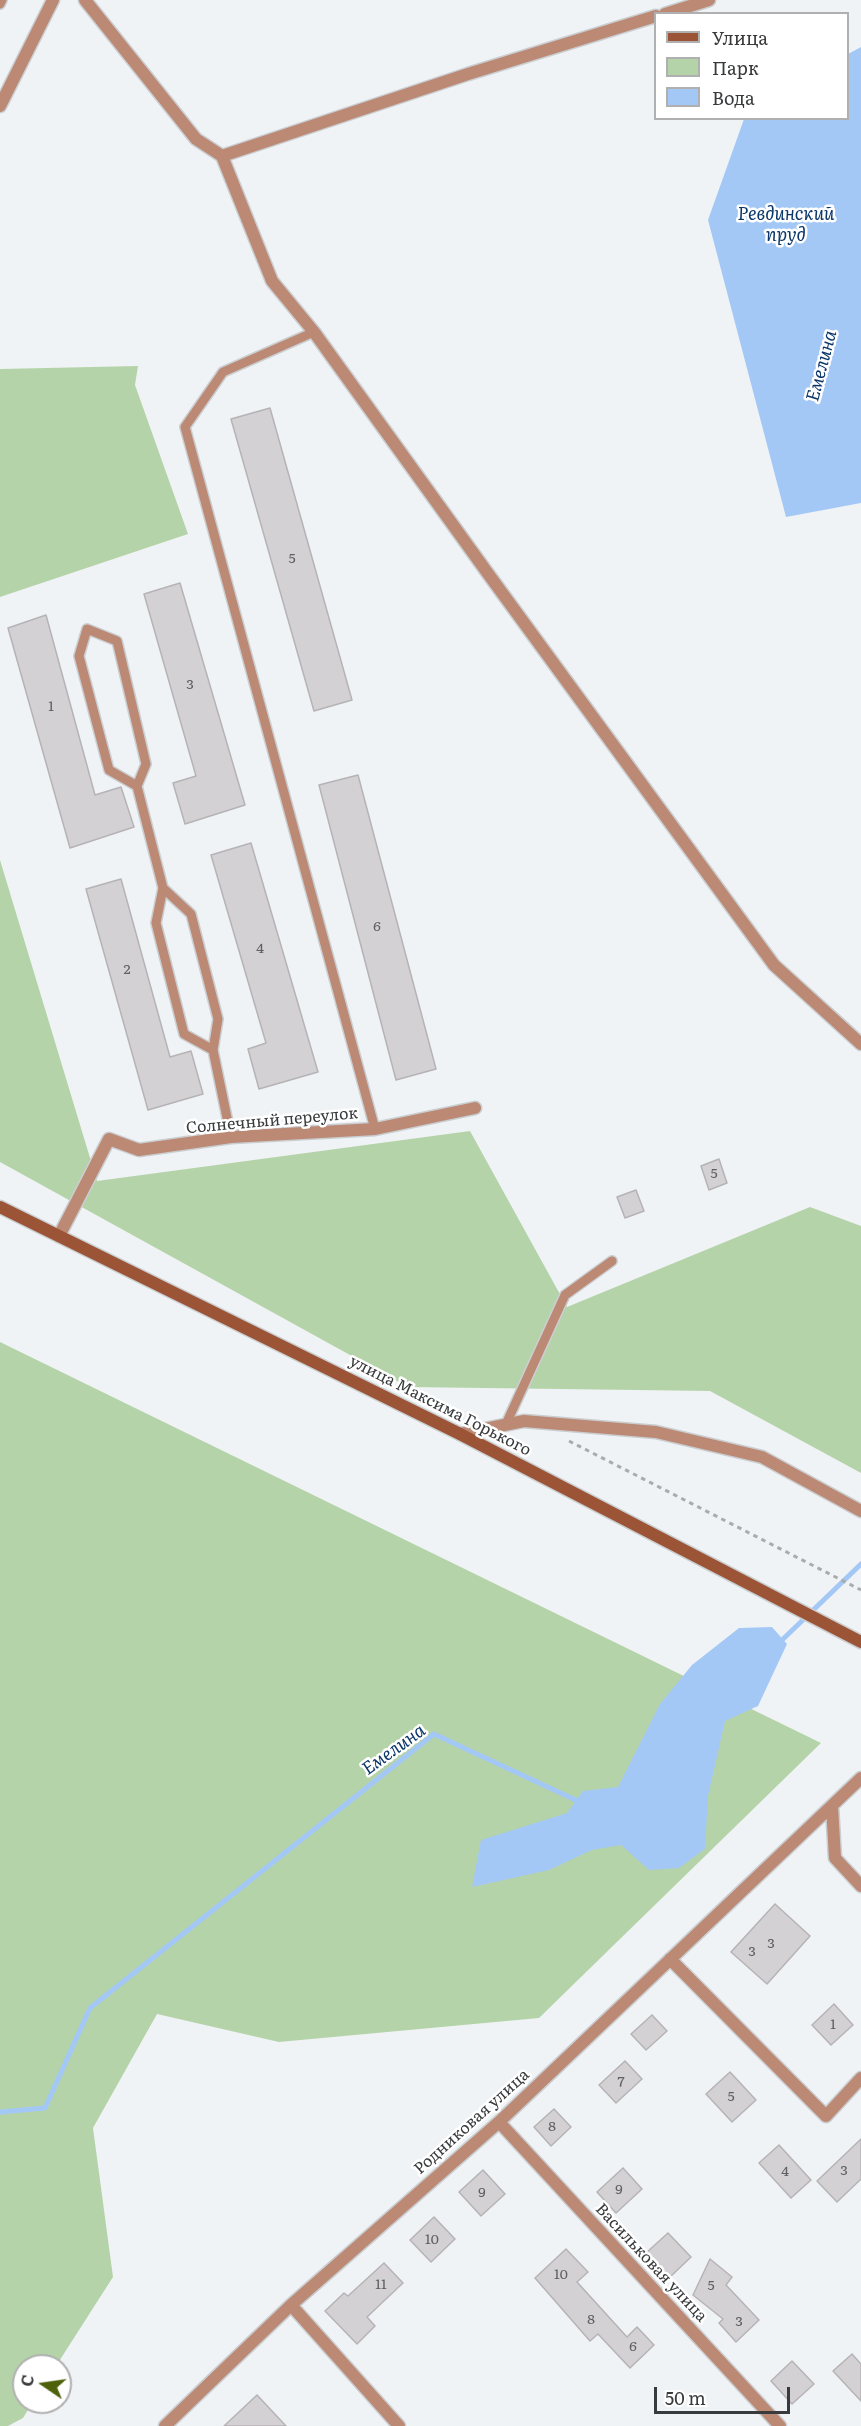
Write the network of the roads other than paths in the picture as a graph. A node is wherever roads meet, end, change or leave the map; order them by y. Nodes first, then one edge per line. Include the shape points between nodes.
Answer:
1 (2, 0) edge
2 (53, 0) edge
3 (85, 0) edge
4 (709, 0) edge
5 (0, 4) edge
6 (671, 12) edge
7 (654, 17) edge
8 (0, 106) edge
9 (222, 156) junction
10 (314, 332) junction
11 (137, 786) junction
12 (163, 888) junction
13 (861, 1044) edge
14 (213, 1050) junction
15 (475, 1108) dead end
16 (375, 1129) junction
17 (231, 1137) junction
18 (0, 1207) edge
19 (59, 1236) junction
20 (612, 1261) dead end
21 (506, 1424) junction
22 (460, 1434) junction
23 (861, 1511) edge
24 (861, 1642) edge
25 (861, 1778) edge
26 (832, 1806) junction
27 (861, 1886) edge
28 (670, 1959) junction
29 (861, 2078) edge
30 (499, 2122) junction
31 (291, 2305) junction
32 (165, 2426) edge
33 (399, 2426) edge
34 (780, 2426) edge

1 - 5 lane
2 - 8 street
3 - 9 street via 196,139
4 - 6 street
7 - 9 street
9 - 10 street via 272,281
10 - 13 street via 774,965
10 - 16 lane via 224,372 185,427
11 - 11 lane via 146,764 117,641 87,629 79,656 109,770
11 - 12 lane
12 - 14 lane via 191,914 218,1019
12 - 14 lane via 156,923 184,1034
14 - 17 lane
15 - 16 street, Солнечный переулок
16 - 17 street, Солнечный переулок
17 - 19 street, Солнечный переулок via 139,1150 109,1139
18 - 19 main road, улица Максима Горького
19 - 22 main road, улица Максима Горького
20 - 21 lane via 566,1295
21 - 22 street
21 - 23 street via 524,1421 656,1432 762,1456
22 - 24 main road, улица Максима Горького
25 - 26 street, Родниковая улица
26 - 27 street via 835,1858
26 - 28 street, Родниковая улица
28 - 29 street via 826,2115
28 - 30 street, Родниковая улица
30 - 31 street, Родниковая улица
30 - 34 street, Васильковая улица
31 - 32 street, Родниковая улица
31 - 33 street

